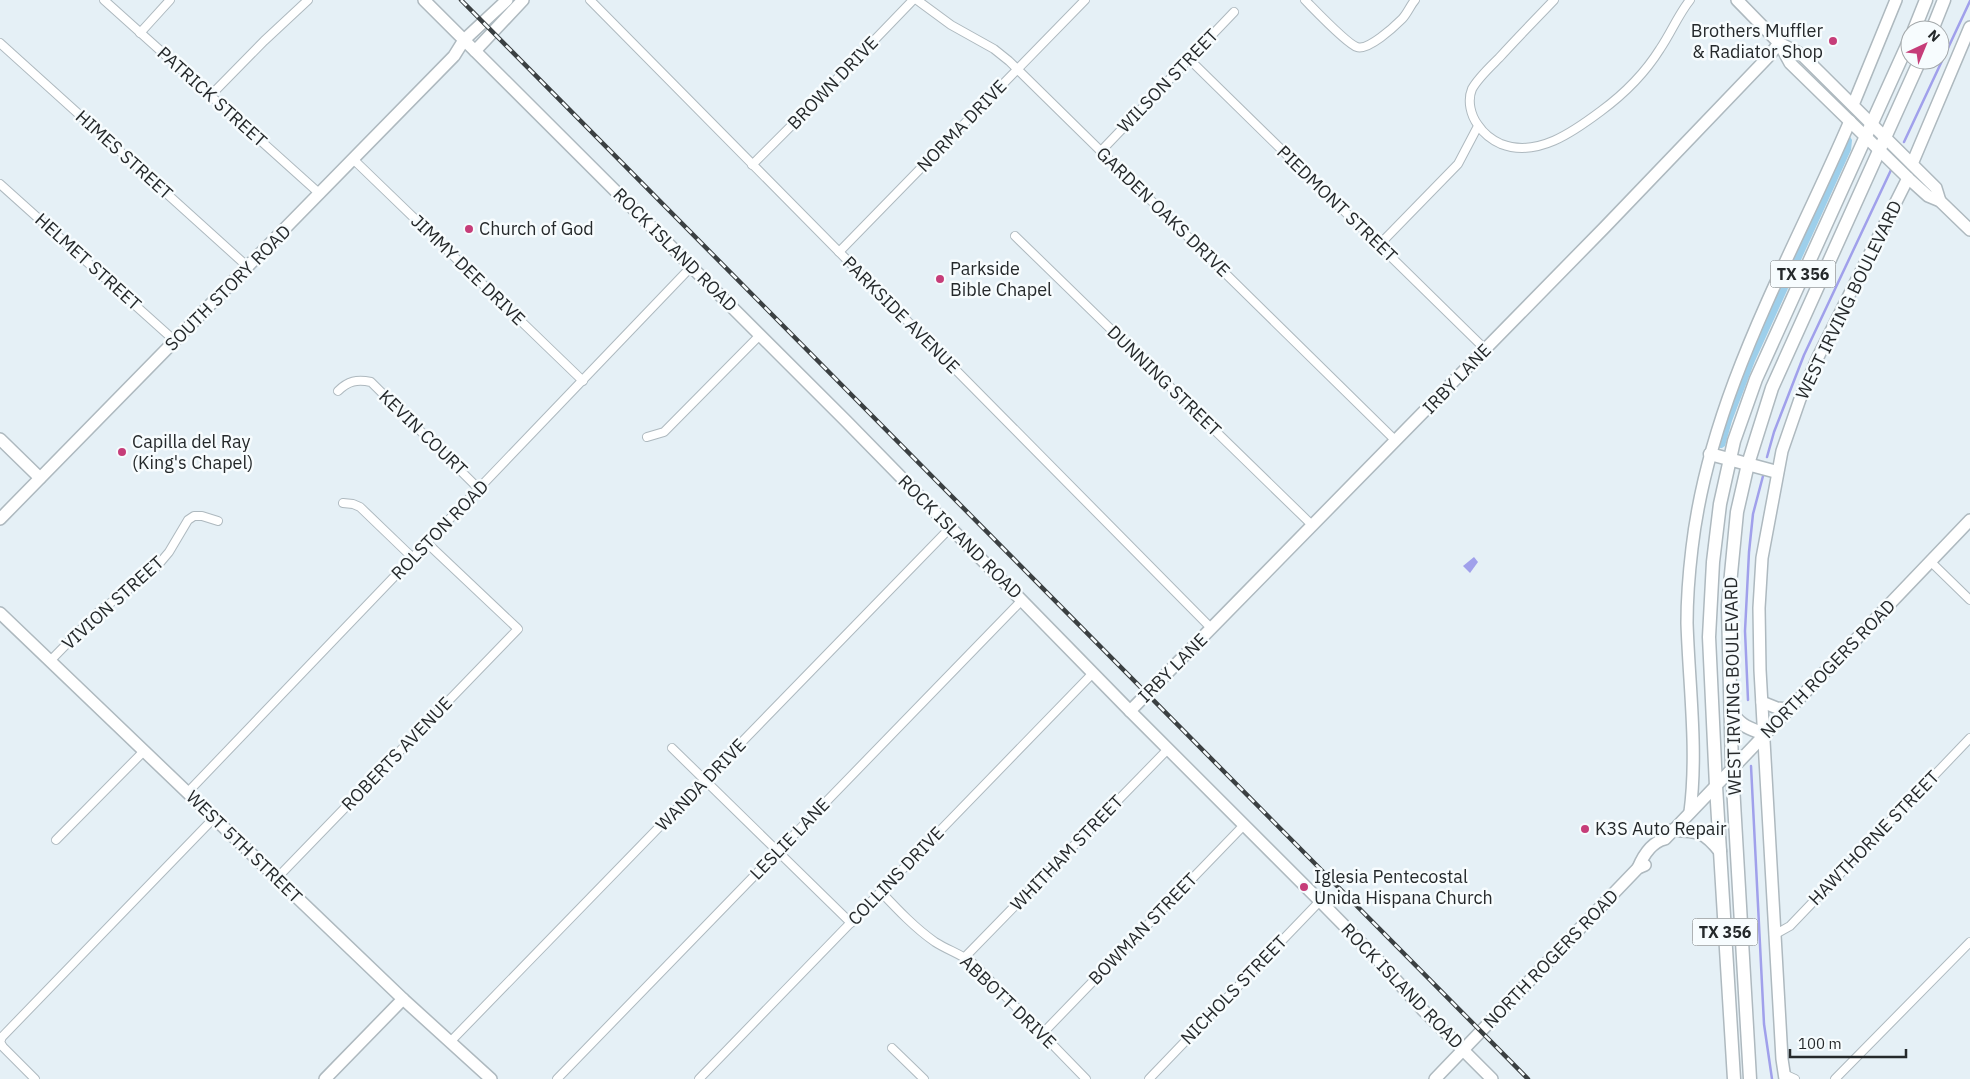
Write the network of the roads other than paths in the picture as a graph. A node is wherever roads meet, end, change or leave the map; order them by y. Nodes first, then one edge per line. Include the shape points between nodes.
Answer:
1 (104, 0) edge
2 (170, 0) edge
3 (308, 0) edge
4 (424, 0) edge
5 (507, 0) edge
6 (523, 0) edge
7 (590, 0) edge
8 (915, 0) edge
9 (1084, 0) edge
10 (1305, 0) edge
11 (1415, 0) edge
12 (1554, 0) edge
13 (1690, 0) edge
14 (1737, 0) edge
15 (1896, 0) edge
16 (1926, 0) edge
17 (1944, 0) edge
18 (1234, 12) dead end
19 (1918, 20) edge
20 (1936, 20) edge
21 (1970, 27) edge
22 (140, 33) junction
23 (464, 40) junction
24 (1779, 42) junction
25 (0, 43) edge
26 (475, 51) junction
27 (454, 56) junction
28 (1189, 59) junction
29 (1900, 61) edge
30 (1017, 69) junction
31 (1915, 70) edge
32 (210, 96) junction
33 (1853, 105) junction
34 (1850, 121) junction
35 (1872, 124) junction
36 (1478, 126) junction
37 (1866, 136) junction
38 (1885, 137) junction
39 (1880, 150) junction
40 (1101, 151) junction
41 (354, 160) junction
42 (752, 164) junction
43 (1912, 164) junction
44 (1908, 178) junction
45 (0, 184) edge
46 (320, 194) junction
47 (1940, 201) junction
48 (1970, 230) edge
49 (1016, 236) dead end
50 (1379, 245) junction
51 (839, 252) junction
52 (248, 267) junction
53 (692, 267) junction
54 (760, 335) junction
55 (175, 341) junction
56 (1486, 349) junction
57 (583, 381) junction
58 (338, 391) dead end
59 (647, 437) dead end
60 (0, 439) edge
61 (1396, 441) junction
62 (1710, 454) junction
63 (1730, 460) junction
64 (1748, 464) junction
65 (1777, 472) junction
66 (40, 478) junction
67 (479, 488) junction
68 (343, 503) dead end
69 (0, 518) edge
70 (1970, 520) edge
71 (218, 521) dead end
72 (1313, 526) junction
73 (950, 528) junction
74 (427, 543) junction
75 (412, 558) junction
76 (1931, 562) junction
77 (1022, 600) junction
78 (1970, 600) edge
79 (0, 613) edge
80 (1212, 629) junction
81 (50, 661) junction
82 (1094, 673) junction
83 (1762, 702) junction
84 (1789, 709) junction
85 (1731, 710) junction
86 (1130, 711) junction
87 (1764, 734) junction
88 (1970, 738) edge
89 (672, 748) dead end
90 (1168, 749) junction
91 (144, 751) junction
92 (1732, 768) junction
93 (705, 781) junction
94 (1716, 786) junction
95 (187, 793) junction
96 (1690, 812) junction
97 (214, 818) junction
98 (1244, 825) junction
99 (1669, 834) junction
100 (56, 840) dead end
101 (1720, 851) junction
102 (778, 852) junction
103 (277, 878) junction
104 (880, 892) junction
105 (1320, 901) junction
106 (851, 923) junction
107 (1774, 935) junction
108 (1970, 942) edge
109 (965, 957) junction
110 (403, 999) junction
111 (1042, 1034) junction
112 (0, 1042) edge
113 (451, 1042) junction
114 (892, 1048) dead end
115 (1463, 1050) junction
116 (1784, 1077) edge
117 (35, 1079) edge
118 (325, 1079) edge
119 (491, 1079) edge
120 (557, 1079) edge
121 (700, 1079) edge
122 (924, 1079) edge
123 (1086, 1079) edge
124 (1149, 1079) edge
125 (1435, 1079) edge
126 (1492, 1079) edge
127 (1734, 1079) edge
128 (1750, 1079) edge
129 (1795, 1079) edge
130 (1835, 1079) edge

1 - 22 street, PATRICK STREET
2 - 22 street
3 - 32 street
4 - 23 street, ROCK ISLAND ROAD
5 - 23 street, SOUTH STORY ROAD
6 - 26 street
7 - 42 street, PARKSIDE AVENUE
8 - 30 street, GARDEN OAKS DRIVE via 994,49
8 - 42 street, BROWN DRIVE
9 - 30 street, NORMA DRIVE
10 - 11 street via 1351,44 1361,48 1392,29
12 - 36 street via 1472,90 1472,115
13 - 36 street via 1645,70 1618,98 1574,129 1547,144 1527,149 1494,141
14 - 24 street
15 - 33 street
16 - 19 main road
17 - 20 main road
18 - 28 street, WILSON STREET
21 - 43 street
22 - 32 street, PATRICK STREET
23 - 26 street, ROCK ISLAND ROAD
23 - 27 street, SOUTH STORY ROAD
24 - 33 street via 1801,54
24 - 34 street via 1790,63
24 - 56 street, IRBY LANE
25 - 52 street, HIMES STREET
26 - 27 street
26 - 53 street, ROCK ISLAND ROAD
27 - 41 street, SOUTH STORY ROAD
28 - 40 street, WILSON STREET
28 - 50 street, PIEDMONT STREET
29 - 35 main road, WEST IRVING BOULEVARD / TX 356
30 - 40 street, GARDEN OAKS DRIVE
30 - 51 street, NORMA DRIVE
31 - 38 main road, WEST IRVING BOULEVARD / TX 356
32 - 46 street, PATRICK STREET
33 - 35 street
34 - 37 street
34 - 62 street via 1743,355
35 - 37 main road, WEST IRVING BOULEVARD / TX 356
35 - 38 street
36 - 50 street via 1458,164
37 - 39 street
37 - 63 main road, WEST IRVING BOULEVARD / TX 356 via 1766,356 1740,423
38 - 39 main road, WEST IRVING BOULEVARD / TX 356
38 - 43 street
39 - 44 street
39 - 64 main road, WEST IRVING BOULEVARD / TX 356 via 1780,368
40 - 61 street, GARDEN OAKS DRIVE
41 - 46 street, SOUTH STORY ROAD
41 - 57 street, JIMMY DEE DRIVE
42 - 51 street, PARKSIDE AVENUE
43 - 47 street via 1936,188
44 - 47 street via 1928,196
44 - 65 street, WEST IRVING BOULEVARD via 1814,367
45 - 55 street, HELMET STREET
46 - 52 street, SOUTH STORY ROAD
47 - 48 street
49 - 72 street, DUNNING STREET
50 - 56 street, PIEDMONT STREET
51 - 80 street, PARKSIDE AVENUE
52 - 55 street, SOUTH STORY ROAD
53 - 54 street, ROCK ISLAND ROAD
53 - 57 street, ROLSTON ROAD
54 - 59 street via 664,432
54 - 73 street, ROCK ISLAND ROAD
55 - 66 street, SOUTH STORY ROAD
56 - 61 street, IRBY LANE
57 - 67 street, ROLSTON ROAD
58 - 67 street, KEVIN COURT via 346,383 356,380 371,382
60 - 66 street
61 - 72 street, IRBY LANE
62 - 63 main road
62 - 96 street via 1696,519 1687,622 1692,723
63 - 64 main road
63 - 94 main road, WEST IRVING BOULEVARD / TX 356 via 1720,504 1711,589
64 - 65 main road
64 - 85 main road, WEST IRVING BOULEVARD / TX 356 via 1738,512 1728,605
65 - 83 street, WEST IRVING BOULEVARD via 1760,575
66 - 69 street, SOUTH STORY ROAD
67 - 74 street, ROLSTON ROAD
68 - 75 street via 360,507
70 - 76 street, NORTH ROGERS ROAD
71 - 81 street, VIVION STREET via 202,516 188,520 153,571 105,606
72 - 80 street, IRBY LANE
73 - 77 street, ROCK ISLAND ROAD
73 - 93 street, WANDA DRIVE
74 - 75 street, ROLSTON ROAD
74 - 103 street, ROBERTS AVENUE via 518,629
75 - 95 street, ROLSTON ROAD
76 - 78 street
76 - 84 street, NORTH ROGERS ROAD
77 - 82 street, ROCK ISLAND ROAD
77 - 102 street, LESLIE LANE
79 - 81 street, WEST 5TH STREET
80 - 86 street, IRBY LANE
81 - 91 street, WEST 5TH STREET
82 - 86 street, ROCK ISLAND ROAD
82 - 104 street, COLLINS DRIVE
83 - 84 street
83 - 87 street, WEST IRVING BOULEVARD
84 - 87 street, NORTH ROGERS ROAD
85 - 87 main road via 1742,726
85 - 92 main road, WEST IRVING BOULEVARD / TX 356
86 - 90 street, ROCK ISLAND ROAD
87 - 92 street, NORTH ROGERS ROAD
87 - 107 street, WEST IRVING BOULEVARD
88 - 107 street, HAWTHORNE STREET via 1790,926
89 - 93 street
90 - 98 street, ROCK ISLAND ROAD
90 - 109 street, WHITHAM STREET
91 - 95 street, WEST 5TH STREET
91 - 100 street
92 - 94 street, NORTH ROGERS ROAD
92 - 128 main road, WEST IRVING BOULEVARD / TX 356
93 - 102 street
93 - 113 street, WANDA DRIVE
94 - 96 street, NORTH ROGERS ROAD
94 - 101 main road, WEST IRVING BOULEVARD / TX 356
95 - 97 street, WEST 5TH STREET
96 - 99 street, NORTH ROGERS ROAD
97 - 103 street, WEST 5TH STREET
97 - 112 street via 7,1030
98 - 105 street, ROCK ISLAND ROAD
98 - 111 street, BOWMAN STREET
99 - 101 main road via 1698,832 1709,838
99 - 115 street, NORTH ROGERS ROAD via 1648,850 1638,868
101 - 127 main road, WEST IRVING BOULEVARD / TX 356
102 - 106 street
102 - 120 street, LESLIE LANE
103 - 110 street, WEST 5TH STREET
104 - 106 street, COLLINS DRIVE
104 - 109 street, ABBOTT DRIVE via 922,932
105 - 115 street, ROCK ISLAND ROAD
105 - 124 street, NICHOLS STREET
106 - 121 street, COLLINS DRIVE
107 - 116 street, WEST IRVING BOULEVARD
108 - 130 street
109 - 111 street, ABBOTT DRIVE
110 - 113 street, WEST 5TH STREET
110 - 118 street
111 - 123 street, ABBOTT DRIVE
112 - 117 street
113 - 119 street, WEST 5TH STREET
114 - 122 street
115 - 125 street, NORTH ROGERS ROAD
115 - 126 street, ROCK ISLAND ROAD
116 - 129 street

